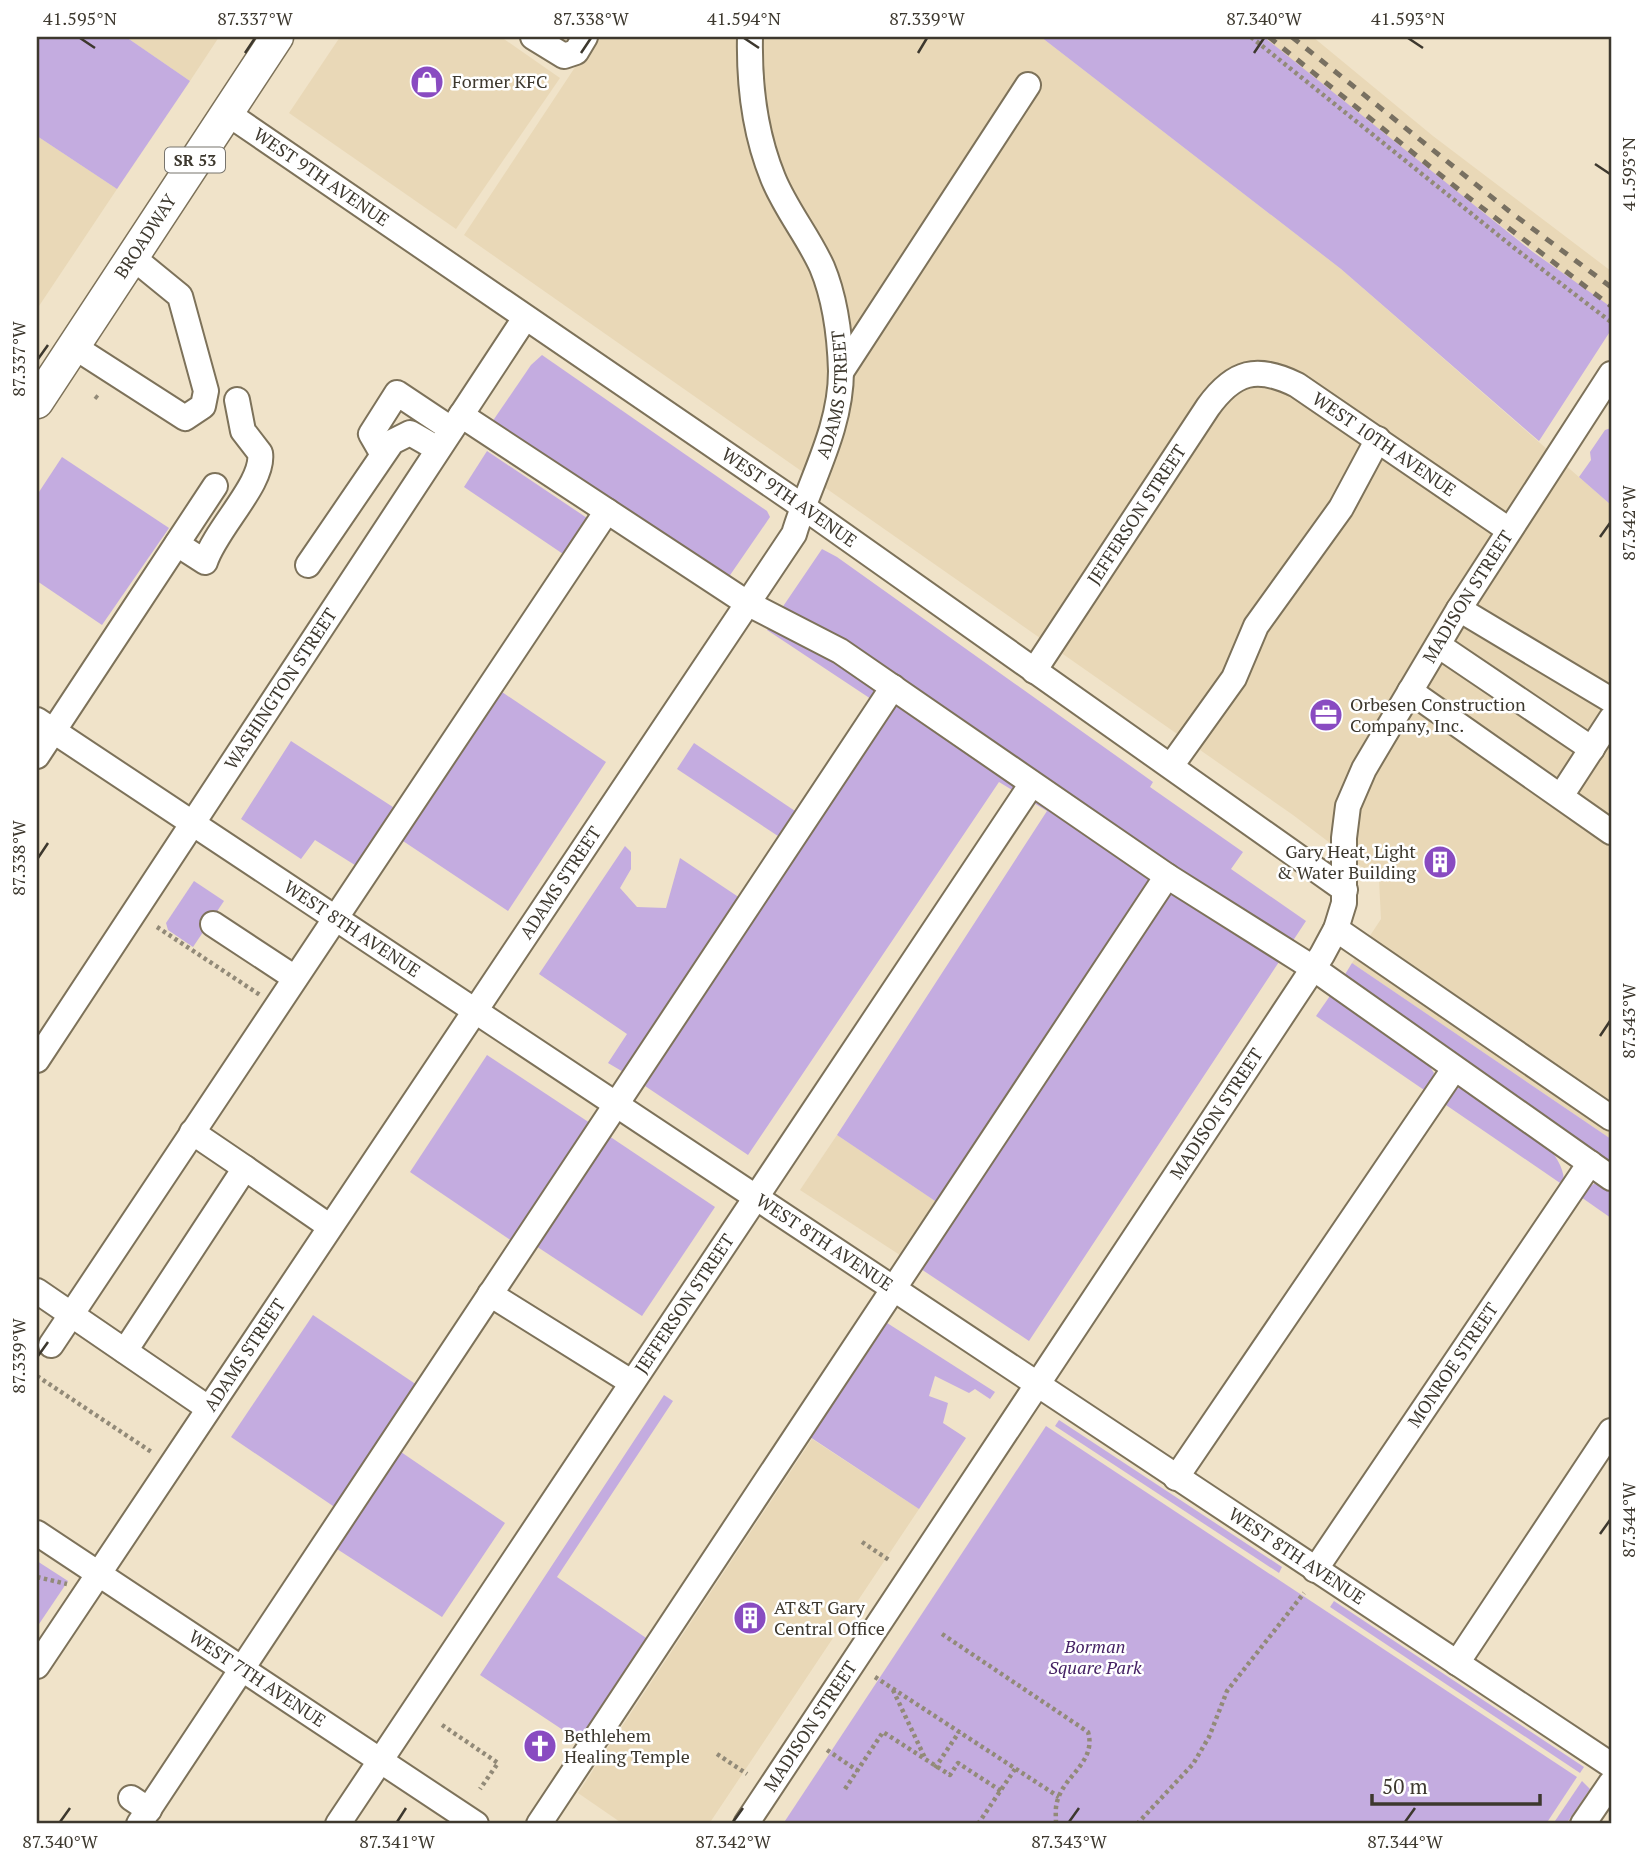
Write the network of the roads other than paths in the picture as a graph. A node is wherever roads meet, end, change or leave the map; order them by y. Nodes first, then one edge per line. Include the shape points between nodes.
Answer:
1 (277, 37) edge
2 (533, 37) edge
3 (586, 37) edge
4 (750, 37) edge
5 (1028, 85) dead end
6 (227, 113) junction
7 (131, 257) junction
8 (525, 318) junction
9 (73, 346) junction
10 (841, 372) junction
11 (1253, 373) joint
12 (1611, 374) edge
13 (237, 400) dead end
14 (37, 402) edge
15 (450, 431) junction
16 (1378, 439) junction
17 (382, 453) junction
18 (215, 486) dead end
19 (802, 506) junction
20 (607, 512) junction
21 (1509, 530) junction
22 (177, 544) junction
23 (308, 565) dead end
24 (747, 603) junction
25 (1459, 609) junction
26 (1438, 645) junction
27 (1034, 671) junction
28 (893, 687) junction
29 (1410, 691) junction
30 (1611, 701) edge
31 (1611, 719) edge
32 (45, 726) edge
33 (1592, 748) junction
34 (37, 757) edge
35 (1171, 766) junction
36 (1031, 785) junction
37 (1561, 796) junction
38 (193, 822) junction
39 (1611, 832) edge
40 (1167, 876) junction
41 (1345, 890) junction
42 (335, 917) junction
43 (213, 924) dead end
44 (1336, 929) junction
45 (1313, 968) junction
46 (295, 978) junction
47 (474, 1009) junction
48 (37, 1060) edge
49 (1454, 1069) junction
50 (616, 1105) junction
51 (1611, 1118) edge
52 (192, 1132) junction
53 (1590, 1163) junction
54 (245, 1168) junction
55 (1611, 1178) edge
56 (754, 1197) junction
57 (329, 1226) junction
58 (37, 1291) edge
59 (893, 1291) junction
60 (490, 1294) junction
61 (71, 1315) junction
62 (51, 1345) dead end
63 (125, 1351) junction
64 (631, 1382) junction
65 (1036, 1386) junction
66 (208, 1408) junction
67 (1611, 1432) edge
68 (1176, 1478) junction
69 (37, 1533) edge
70 (1315, 1570) junction
71 (98, 1573) junction
72 (1457, 1663) junction
73 (37, 1665) edge
74 (242, 1669) junction
75 (380, 1761) junction
76 (1611, 1765) edge
77 (1611, 1783) edge
78 (139, 1810) edge
79 (338, 1824) edge
80 (476, 1824) edge
81 (539, 1824) edge
82 (746, 1824) edge
83 (1583, 1824) edge

1 - 6 main road, BROADWAY / SR 53
2 - 3 street via 564,56 576,52
4 - 10 street, ADAMS STREET via 753,96 764,152 783,201 821,267 832,301
5 - 10 street
6 - 7 main road, BROADWAY / SR 53
6 - 8 street, WEST 9TH AVENUE
7 - 9 main road, BROADWAY / SR 53
7 - 9 street via 180,296 206,391 202,406 185,418
8 - 15 street, WASHINGTON STREET
8 - 19 street, WEST 9TH AVENUE
9 - 14 main road, BROADWAY / SR 53
10 - 19 street, ADAMS STREET via 837,417
11 - 16 street, WEST 10TH AVENUE via 1269,373 1297,385
11 - 27 street, JEFFERSON STREET via 1227,384 1208,407
12 - 21 street, MADISON STREET
13 - 22 street via 243,431 260,453 257,478 219,531 205,562
15 - 17 street via 410,433
15 - 17 street via 397,393 371,434
15 - 20 street
15 - 38 street, WASHINGTON STREET
16 - 21 street, WEST 10TH AVENUE
16 - 35 street via 1340,508 1256,626 1234,678
17 - 23 street
18 - 22 street
19 - 24 street, ADAMS STREET via 794,534
19 - 27 street, WEST 9TH AVENUE
20 - 24 street
20 - 42 street
21 - 25 street, MADISON STREET
22 - 32 street
24 - 28 street via 840,651
24 - 47 street, ADAMS STREET
25 - 26 street, MADISON STREET
25 - 30 street
26 - 29 street, MADISON STREET
26 - 33 street
27 - 35 street, WEST 9TH AVENUE
28 - 36 street
28 - 50 street
29 - 37 street
29 - 41 street, MADISON STREET via 1364,769 1349,806
31 - 33 street
32 - 34 street
32 - 38 street, WEST 8TH AVENUE
33 - 37 street
35 - 41 street, WEST 9TH AVENUE
36 - 40 street
36 - 56 street, JEFFERSON STREET
37 - 39 street
38 - 42 street, WEST 8TH AVENUE
38 - 48 street, WASHINGTON STREET
40 - 45 street
40 - 59 street
41 - 44 street, MADISON STREET
42 - 46 street
42 - 47 street, WEST 8TH AVENUE
43 - 46 street
44 - 45 street, MADISON STREET
44 - 51 street
45 - 49 street
45 - 65 street, MADISON STREET
46 - 52 street
47 - 50 street, WEST 8TH AVENUE
47 - 57 street, ADAMS STREET
49 - 53 street
49 - 68 street
50 - 56 street, WEST 8TH AVENUE
50 - 60 street
52 - 54 street
52 - 61 street
53 - 55 street
53 - 70 street, MONROE STREET
54 - 57 street
54 - 63 street
56 - 59 street, WEST 8TH AVENUE
56 - 64 street, JEFFERSON STREET
57 - 66 street, ADAMS STREET
58 - 61 street
59 - 65 street, WEST 8TH AVENUE
59 - 81 street
60 - 64 street
60 - 74 street
61 - 62 street
61 - 63 street
63 - 66 street
64 - 75 street, JEFFERSON STREET
65 - 68 street, WEST 8TH AVENUE
65 - 82 street, MADISON STREET
66 - 71 street, ADAMS STREET
67 - 72 street
68 - 70 street, WEST 8TH AVENUE
69 - 71 street, WEST 7TH AVENUE
70 - 72 street, WEST 8TH AVENUE
71 - 73 street, ADAMS STREET
71 - 74 street, WEST 7TH AVENUE
72 - 76 street, WEST 8TH AVENUE
74 - 75 street, WEST 7TH AVENUE
74 - 78 street
75 - 79 street, JEFFERSON STREET
75 - 80 street, WEST 7TH AVENUE
77 - 83 street

